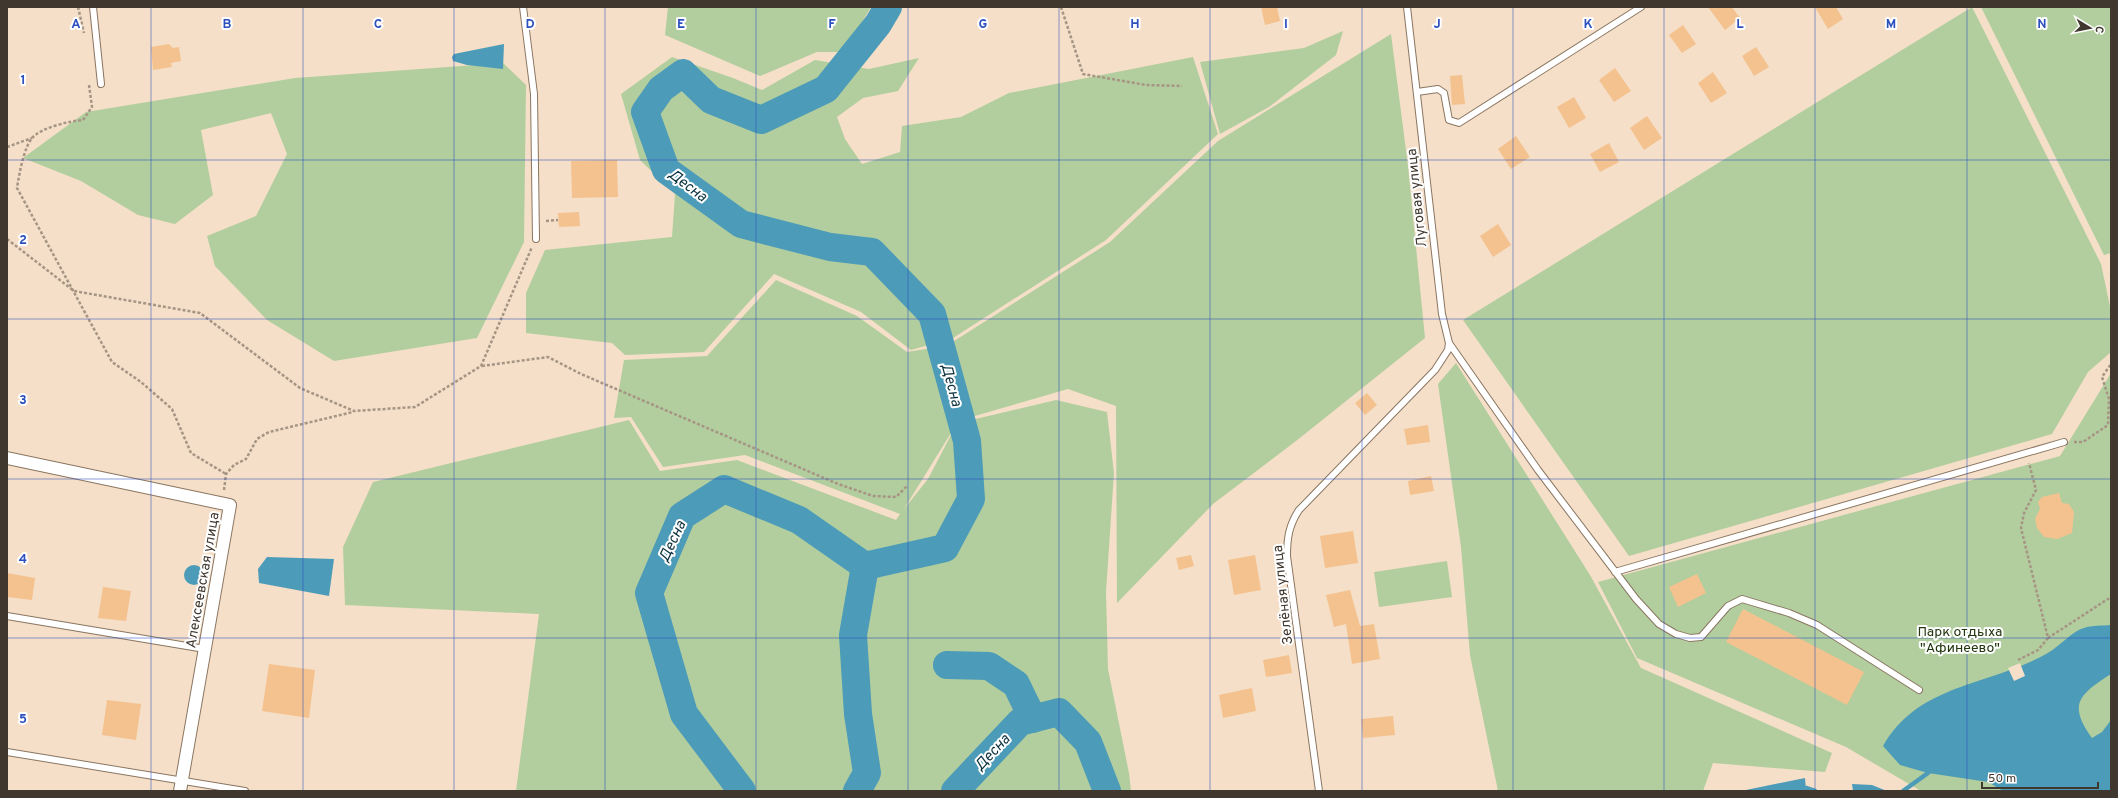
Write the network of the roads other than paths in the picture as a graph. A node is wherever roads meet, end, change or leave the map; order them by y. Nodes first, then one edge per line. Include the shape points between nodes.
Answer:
1 (93, 7) edge
2 (523, 7) edge
3 (1407, 7) edge
4 (1641, 7) edge
5 (101, 84) dead end
6 (1416, 92) junction
7 (536, 239) road end
8 (1449, 343) junction
9 (2064, 442) road end
10 (7, 458) edge
11 (1615, 572) junction
12 (7, 616) edge
13 (205, 649) junction
14 (1919, 690) dead end
15 (7, 752) edge
16 (181, 786) edge
17 (245, 791) edge
18 (1319, 791) edge

1 - 5 lane
2 - 7 lane via 534,94
3 - 6 lane, Луговая улица
4 - 6 lane via 1459,123 1449,120 1444,93 1438,89
6 - 8 lane, Луговая улица via 1442,314
8 - 11 lane via 1538,470
8 - 18 lane, Зелёная улица via 1448,350 1428,379 1300,510 1292,520 1288,532 1287,556
9 - 11 lane via 1963,469
10 - 13 street, Алексеевская улица via 230,505
11 - 14 lane via 1655,619 1676,634 1690,638 1701,637 1728,606 1742,599 1789,613 1817,625
12 - 13 lane
13 - 16 street, Алексеевская улица
15 - 16 lane
16 - 17 lane

